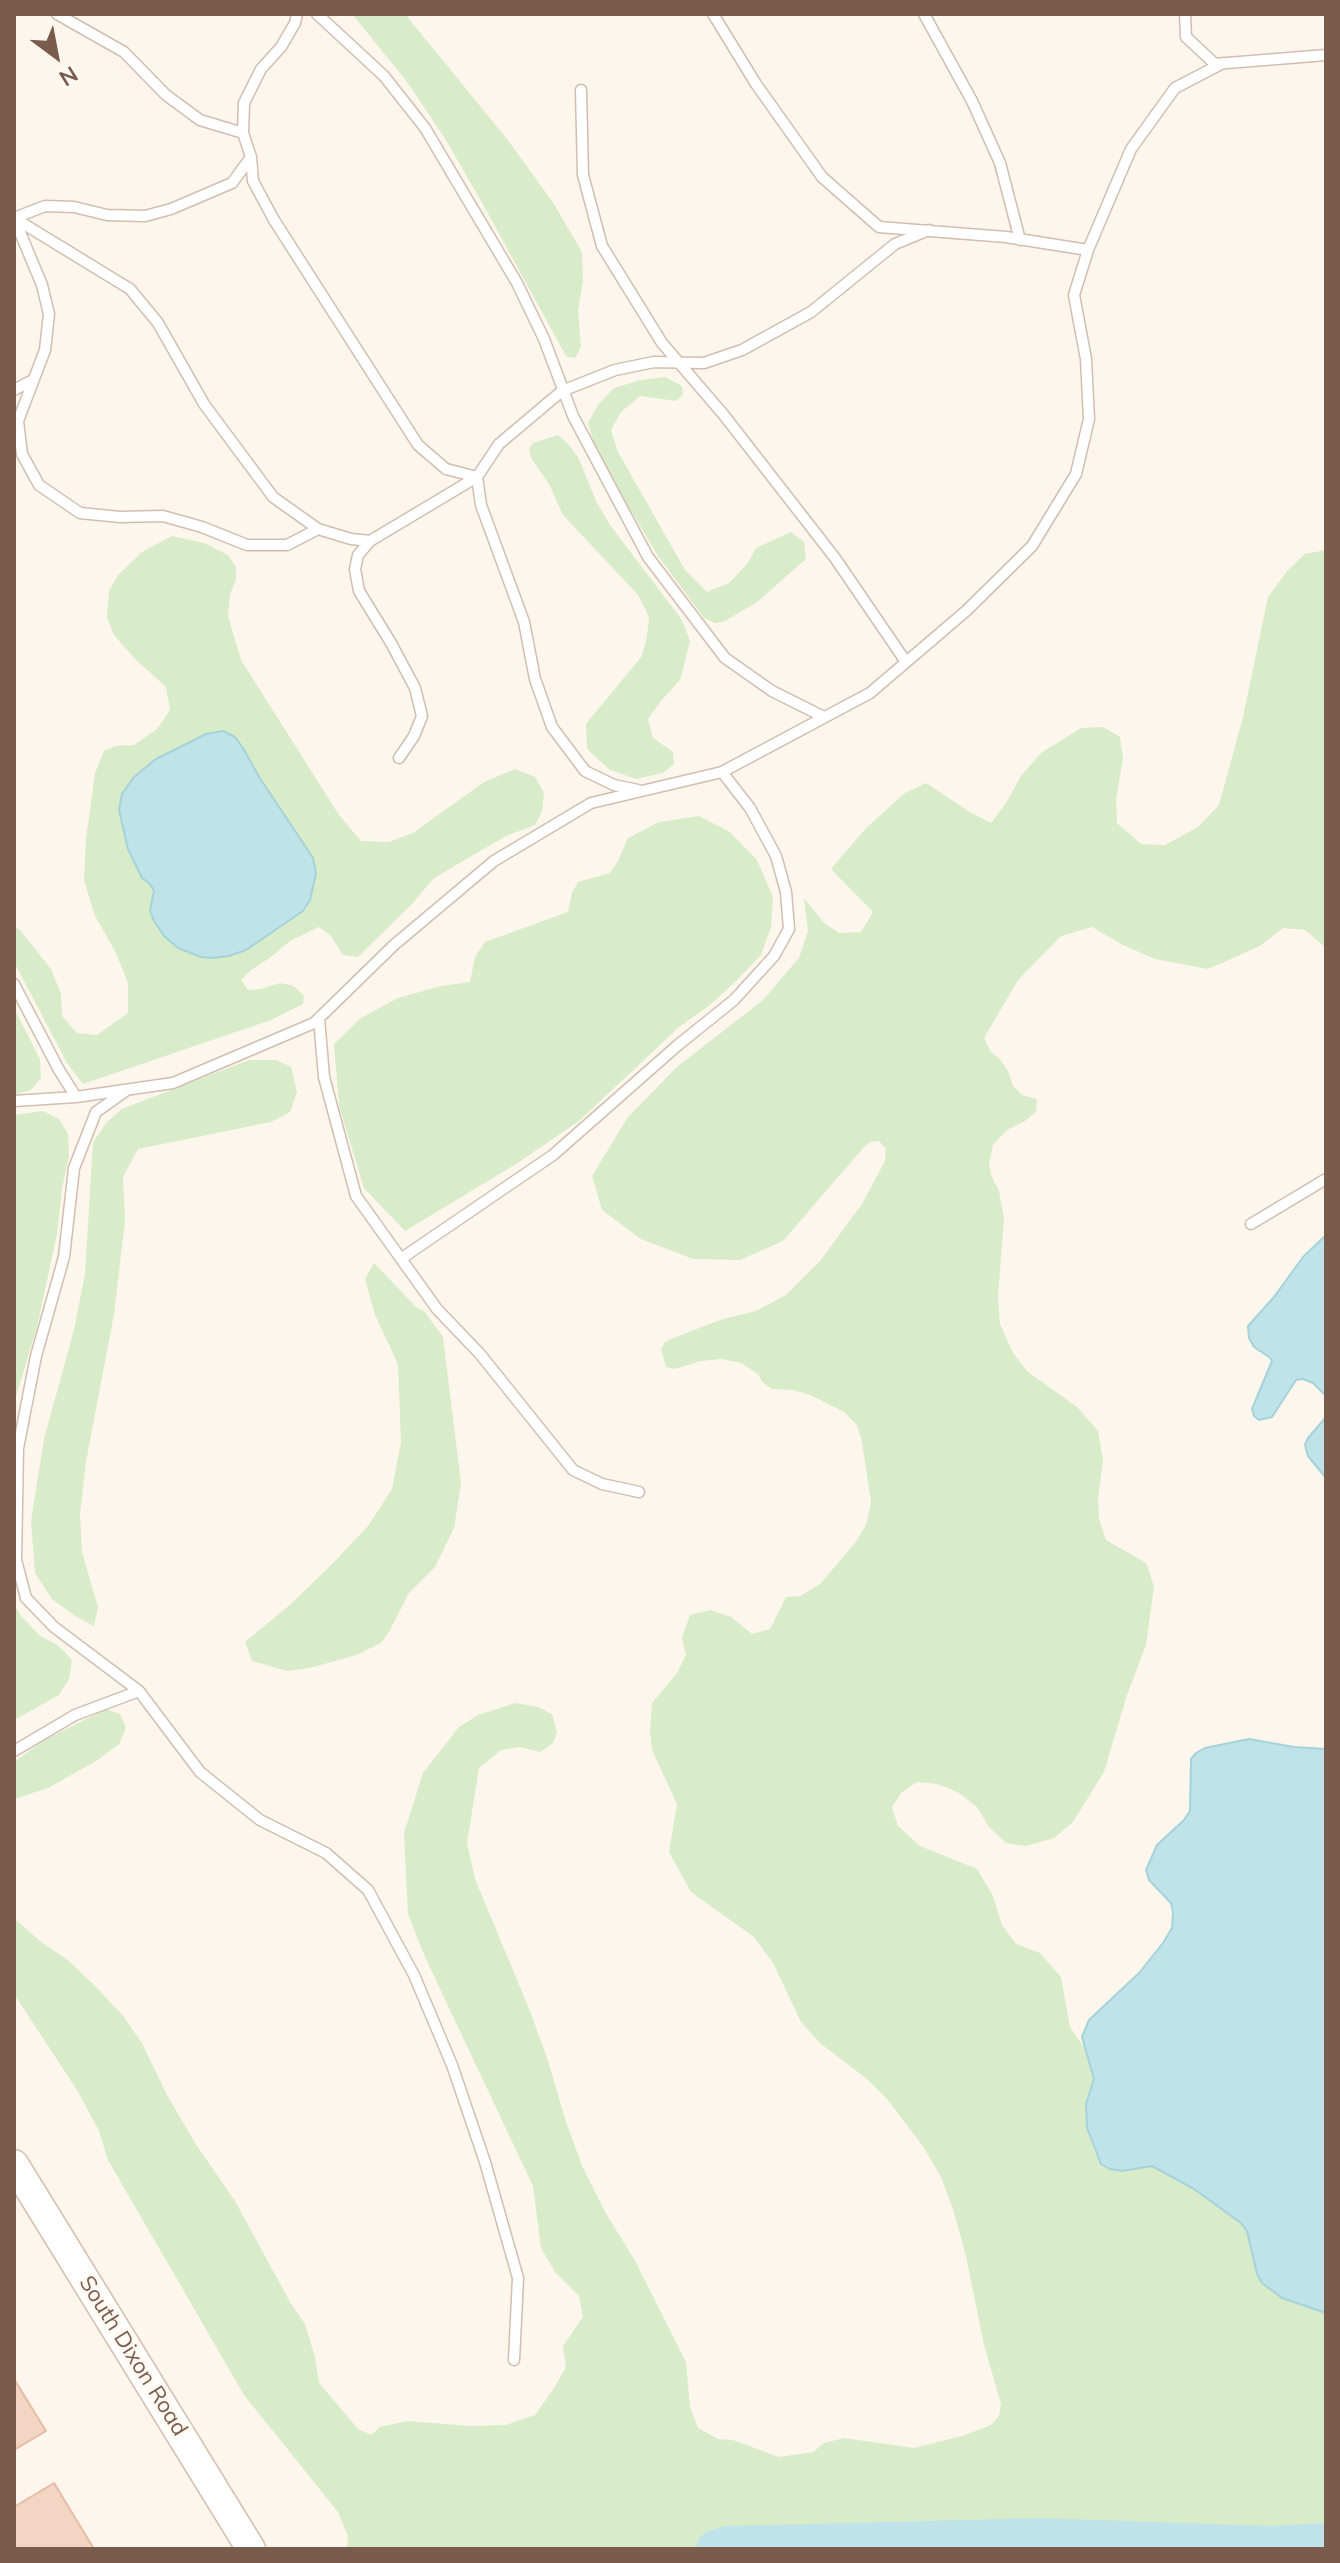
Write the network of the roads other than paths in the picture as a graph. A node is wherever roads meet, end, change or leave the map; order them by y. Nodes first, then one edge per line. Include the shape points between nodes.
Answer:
1 (57, 14) edge
2 (297, 14) edge
3 (317, 14) edge
4 (713, 14) edge
5 (924, 14) edge
6 (1185, 14) edge
7 (1326, 55) edge
8 (1223, 63) junction
9 (581, 90) dead end
10 (243, 133) junction
11 (251, 157) junction
12 (14, 218) edge
13 (929, 230) junction
14 (1020, 240) junction
15 (1088, 250) junction
16 (678, 362) junction
17 (31, 381) junction
18 (14, 390) edge
19 (562, 391) junction
20 (477, 477) junction
21 (318, 529) junction
22 (370, 541) junction
23 (906, 662) junction
24 (824, 717) junction
25 (399, 758) dead end
26 (722, 772) junction
27 (642, 791) junction
28 (14, 984) edge
29 (319, 1018) junction
30 (128, 1089) junction
31 (76, 1097) junction
32 (14, 1101) edge
33 (1326, 1179) edge
34 (1251, 1224) dead end
35 (402, 1258) junction
36 (639, 1492) dead end
37 (139, 1691) junction
38 (14, 1751) edge
39 (14, 2164) edge
40 (514, 2360) dead end
41 (249, 2546) edge

1 - 10 lane via 124,52 166,95 200,120
2 - 10 lane via 244,103
3 - 19 lane via 384,76 425,128 517,283
4 - 13 lane via 822,177 879,227
5 - 14 lane via 1000,163
6 - 8 lane via 1186,37 1215,64
7 - 8 lane
8 - 15 lane via 1175,88 1131,149
9 - 16 lane via 583,175 602,246
10 - 11 lane
11 - 12 lane via 232,183 145,216 45,206
11 - 20 lane via 253,181 274,220 418,445 446,469
12 - 17 lane via 49,314 45,350
12 - 21 lane via 130,289 158,323 204,404 273,497
13 - 14 lane
13 - 16 lane via 895,244 811,312 742,350 704,363
14 - 15 lane
15 - 23 lane via 1074,295 1086,359 1089,419 1076,474 1032,546
16 - 19 lane via 615,370
16 - 23 lane via 835,558
17 - 18 lane
17 - 21 lane via 18,421 22,454 39,485 80,513 163,516 247,545 287,545
19 - 20 lane via 499,444
19 - 24 lane via 648,557 725,658 772,691
20 - 22 lane
20 - 27 lane via 481,505 524,622 535,679 552,727 585,771
21 - 22 lane
22 - 25 lane via 358,555 359,591 415,688 422,716
23 - 24 lane via 870,693
24 - 26 lane
26 - 27 lane
26 - 35 lane via 776,856 789,929 774,956 734,1000 553,1155
27 - 29 lane via 591,803 494,861 394,945
28 - 31 lane
29 - 30 lane via 173,1083
29 - 35 lane via 324,1077 356,1196
30 - 31 lane
30 - 37 lane via 96,1112 74,1168 64,1257 36,1356 18,1448 16,1560 26,1598 54,1627
31 - 32 lane
33 - 34 lane
35 - 36 lane via 437,1309 573,1470 602,1484
37 - 38 lane via 75,1715
37 - 40 lane via 200,1772 260,1820 326,1853 368,1890 414,1975 485,2162 518,2278
39 - 41 main road, South Dixon Road

